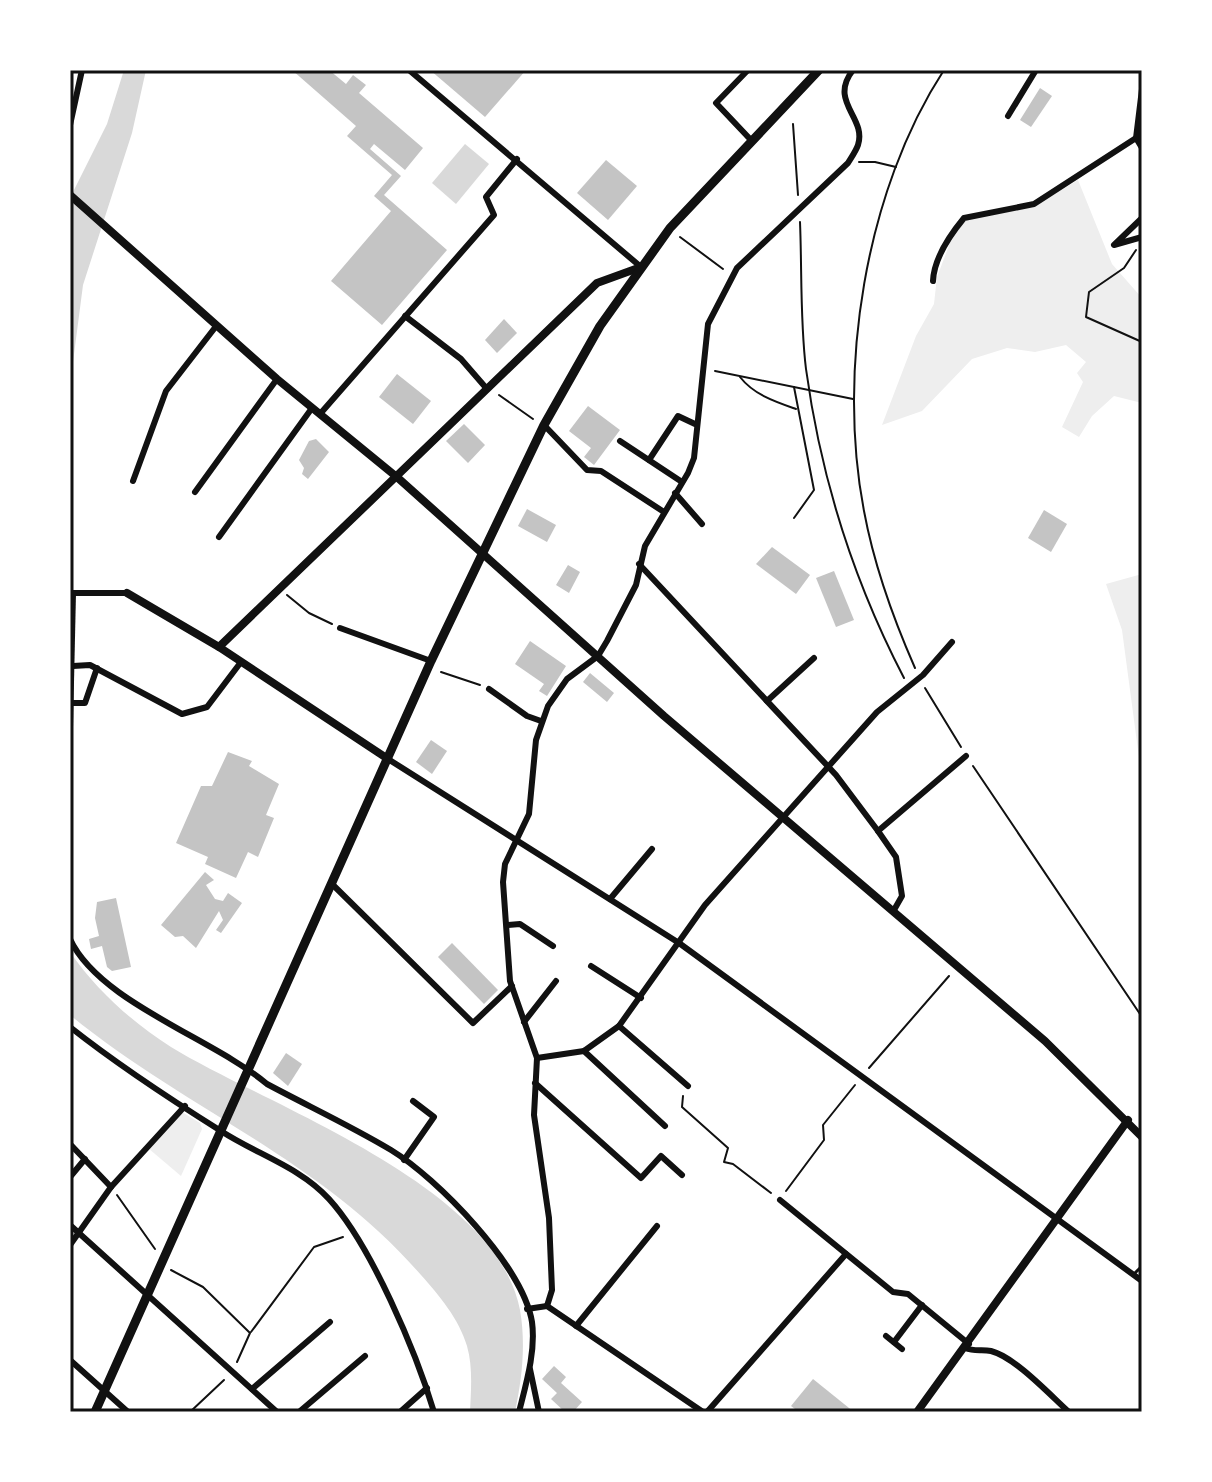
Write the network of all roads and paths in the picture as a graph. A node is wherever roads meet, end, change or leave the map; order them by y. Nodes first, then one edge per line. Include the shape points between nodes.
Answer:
1 (82, 70) edge
2 (409, 70) edge
3 (748, 70) edge
4 (819, 70) edge
5 (853, 70) edge
6 (944, 70) edge
7 (1036, 70) edge
8 (1142, 89) edge
9 (1008, 116) dead end
10 (793, 124) dead end
11 (70, 125) edge
12 (1136, 138) junction
13 (750, 139) junction
14 (1142, 148) edge
15 (517, 159) junction
16 (848, 163) junction
17 (897, 168) junction
18 (70, 195) edge
19 (799, 208) junction
20 (1142, 218) edge
21 (670, 228) junction
22 (1142, 240) edge
23 (641, 267) junction
24 (735, 275) junction
25 (933, 281) dead end
26 (405, 316) junction
27 (217, 325) junction
28 (1142, 342) edge
29 (702, 368) junction
30 (738, 375) junction
31 (277, 379) junction
32 (794, 386) junction
33 (488, 388) junction
34 (811, 393) junction
35 (854, 400) junction
36 (797, 409) junction
37 (316, 411) junction
38 (695, 424) junction
39 (544, 425) junction
40 (620, 441) dead end
41 (649, 460) junction
42 (398, 478) junction
43 (133, 481) dead end
44 (682, 482) junction
45 (195, 492) dead end
46 (675, 493) junction
47 (664, 512) junction
48 (794, 518) dead end
49 (702, 524) dead end
50 (219, 537) dead end
51 (483, 554) junction
52 (639, 564) junction
53 (280, 589) junction
54 (72, 593) edge
55 (127, 593) joint
56 (340, 628) joint
57 (952, 642) dead end
58 (219, 647) junction
59 (598, 656) junction
60 (814, 658) dead end
61 (241, 662) junction
62 (429, 665) junction
63 (73, 666) junction
64 (97, 668) junction
65 (919, 677) junction
66 (908, 686) junction
67 (489, 689) joint
68 (767, 701) junction
69 (72, 703) edge
70 (541, 721) junction
71 (70, 727) edge
72 (966, 756) junction
73 (388, 759) junction
74 (827, 767) junction
75 (783, 816) junction
76 (878, 831) junction
77 (516, 838) junction
78 (652, 849) dead end
79 (332, 884) junction
80 (610, 899) junction
81 (894, 910) junction
82 (508, 925) junction
83 (70, 939) edge
84 (679, 943) junction
85 (553, 946) dead end
86 (591, 966) dead end
87 (958, 966) junction
88 (556, 981) dead end
89 (512, 986) junction
90 (641, 998) junction
91 (1142, 1017) edge
92 (524, 1022) junction
93 (619, 1026) junction
94 (70, 1027) edge
95 (584, 1051) junction
96 (537, 1058) junction
97 (249, 1072) junction
98 (863, 1075) junction
99 (535, 1083) junction
100 (688, 1086) joint
101 (413, 1101) dead end
102 (185, 1106) junction
103 (1128, 1120) junction
104 (665, 1126) dead end
105 (222, 1131) junction
106 (1142, 1137) edge
107 (70, 1144) edge
108 (85, 1159) junction
109 (404, 1160) junction
110 (682, 1175) dead end
111 (70, 1177) edge
112 (111, 1187) junction
113 (780, 1200) junction
114 (1055, 1217) junction
115 (70, 1225) edge
116 (657, 1226) dead end
117 (79, 1231) junction
118 (353, 1234) junction
119 (70, 1245) edge
120 (846, 1254) junction
121 (162, 1262) junction
122 (1142, 1266) edge
123 (1133, 1275) junction
124 (1142, 1281) edge
125 (147, 1295) junction
126 (922, 1305) junction
127 (547, 1306) junction
128 (527, 1309) junction
129 (330, 1322) dead end
130 (576, 1326) junction
131 (250, 1333) junction
132 (886, 1336) dead end
133 (894, 1342) junction
134 (967, 1346) junction
135 (902, 1349) dead end
136 (365, 1356) dead end
137 (70, 1360) edge
138 (530, 1367) junction
139 (232, 1371) junction
140 (427, 1388) junction
141 (252, 1389) junction
142 (104, 1393) junction
143 (95, 1412) edge
144 (128, 1412) edge
145 (190, 1412) edge
146 (277, 1412) edge
147 (299, 1412) edge
148 (400, 1412) edge
149 (434, 1412) edge
150 (519, 1412) edge
151 (539, 1412) edge
152 (705, 1412) edge
153 (917, 1412) edge
154 (1069, 1412) edge

1 - 11 street
2 - 15 street
3 - 13 street via 716,103
4 - 13 main road
5 - 16 street via 844,89 859,133
6 - 17 path
7 - 9 street
8 - 12 street
10 - 19 path
12 - 14 street
12 - 25 street via 1034,204 964,218 946,244
13 - 21 main road
15 - 23 street
15 - 26 street via 486,197 494,215
16 - 17 path
16 - 19 street
17 - 35 path via 865,281
18 - 27 street
19 - 24 street
19 - 34 path
20 - 22 street via 1114,245
21 - 23 main road
21 - 24 path
22 - 28 path via 1124,268 1089,292 1086,317
23 - 33 street via 597,283
23 - 39 main road via 600,326
24 - 29 street via 708,324
26 - 33 street via 461,359
26 - 37 street
27 - 31 street
27 - 43 street via 166,391
29 - 30 path
29 - 38 street
30 - 32 path
30 - 36 path via 747,386
31 - 37 street
31 - 45 street
32 - 34 path
32 - 36 path
33 - 39 path
33 - 42 street
34 - 35 path
34 - 66 path via 827,485 849,559
35 - 65 path via 864,511 886,593
36 - 48 path via 814,490
37 - 42 street
37 - 50 street
38 - 41 street via 678,416
38 - 44 street via 694,458
39 - 47 street via 587,470 601,471
39 - 51 main road
40 - 41 street
41 - 44 street
42 - 51 street
42 - 53 street
44 - 46 street
46 - 47 street
46 - 49 street
47 - 52 street
51 - 59 street
51 - 62 main road
52 - 59 street via 636,585
52 - 68 street
53 - 56 path via 309,613
53 - 58 street
54 - 55 street
54 - 63 street
55 - 58 street
56 - 62 street
57 - 65 street
58 - 61 street
59 - 70 street via 567,679
59 - 75 street
60 - 68 street
61 - 64 street via 207,707 182,714
61 - 73 street
62 - 67 path
62 - 73 main road
63 - 64 street
63 - 69 street
64 - 69 street via 85,703
65 - 66 street
65 - 72 path
66 - 74 street
67 - 70 street
68 - 74 street
69 - 71 street
70 - 77 street via 529,814
72 - 76 street
72 - 91 path
73 - 77 street
73 - 79 main road
74 - 75 street
74 - 76 street
75 - 81 street
75 - 84 street
76 - 81 street via 896,857 902,896
77 - 80 street
77 - 82 street via 505,864
78 - 80 street
79 - 89 street via 473,1023
79 - 97 main road
80 - 84 street
81 - 87 street
82 - 85 street via 520,924
82 - 89 street
83 - 97 street via 125,995
84 - 90 street
84 - 98 street
86 - 90 street
87 - 98 path
87 - 103 street
88 - 92 street
89 - 92 street
90 - 93 street
92 - 96 street
93 - 95 street
93 - 100 street
94 - 102 street
95 - 96 street
95 - 104 street
96 - 99 street
97 - 105 main road
97 - 109 street
98 - 113 path via 823,1125 824,1140
98 - 114 street
99 - 110 street via 641,1178 661,1156
99 - 127 street via 534,1115 549,1218 552,1290
100 - 113 path via 680,1104 728,1148 724,1162
101 - 109 street via 434,1117
102 - 105 street
102 - 112 street
103 - 106 street
103 - 114 street
105 - 118 street via 306,1178 329,1199
105 - 121 main road
107 - 108 street
108 - 111 street
108 - 112 street
109 - 128 street via 494,1246
112 - 117 street
112 - 121 path
113 - 120 street
114 - 123 street
114 - 134 street
115 - 117 street
116 - 130 street
117 - 119 street
117 - 125 street
118 - 131 path via 314,1247
118 - 140 street via 400,1321
120 - 126 street via 893,1292 908,1294
120 - 152 street
121 - 125 main road
121 - 131 path via 203,1287
122 - 123 lane
123 - 124 street
125 - 139 street
125 - 142 main road
126 - 133 street
126 - 134 street
127 - 128 street
127 - 130 street
128 - 138 street via 532,1322
129 - 141 street
130 - 152 street
131 - 139 path
132 - 133 street
133 - 135 street
134 - 153 street
134 - 154 street via 1002,1358
136 - 147 street
137 - 142 street
138 - 150 street
138 - 151 street
139 - 141 street
139 - 145 path
140 - 148 street
140 - 149 street
141 - 146 street
142 - 143 main road
142 - 144 street

